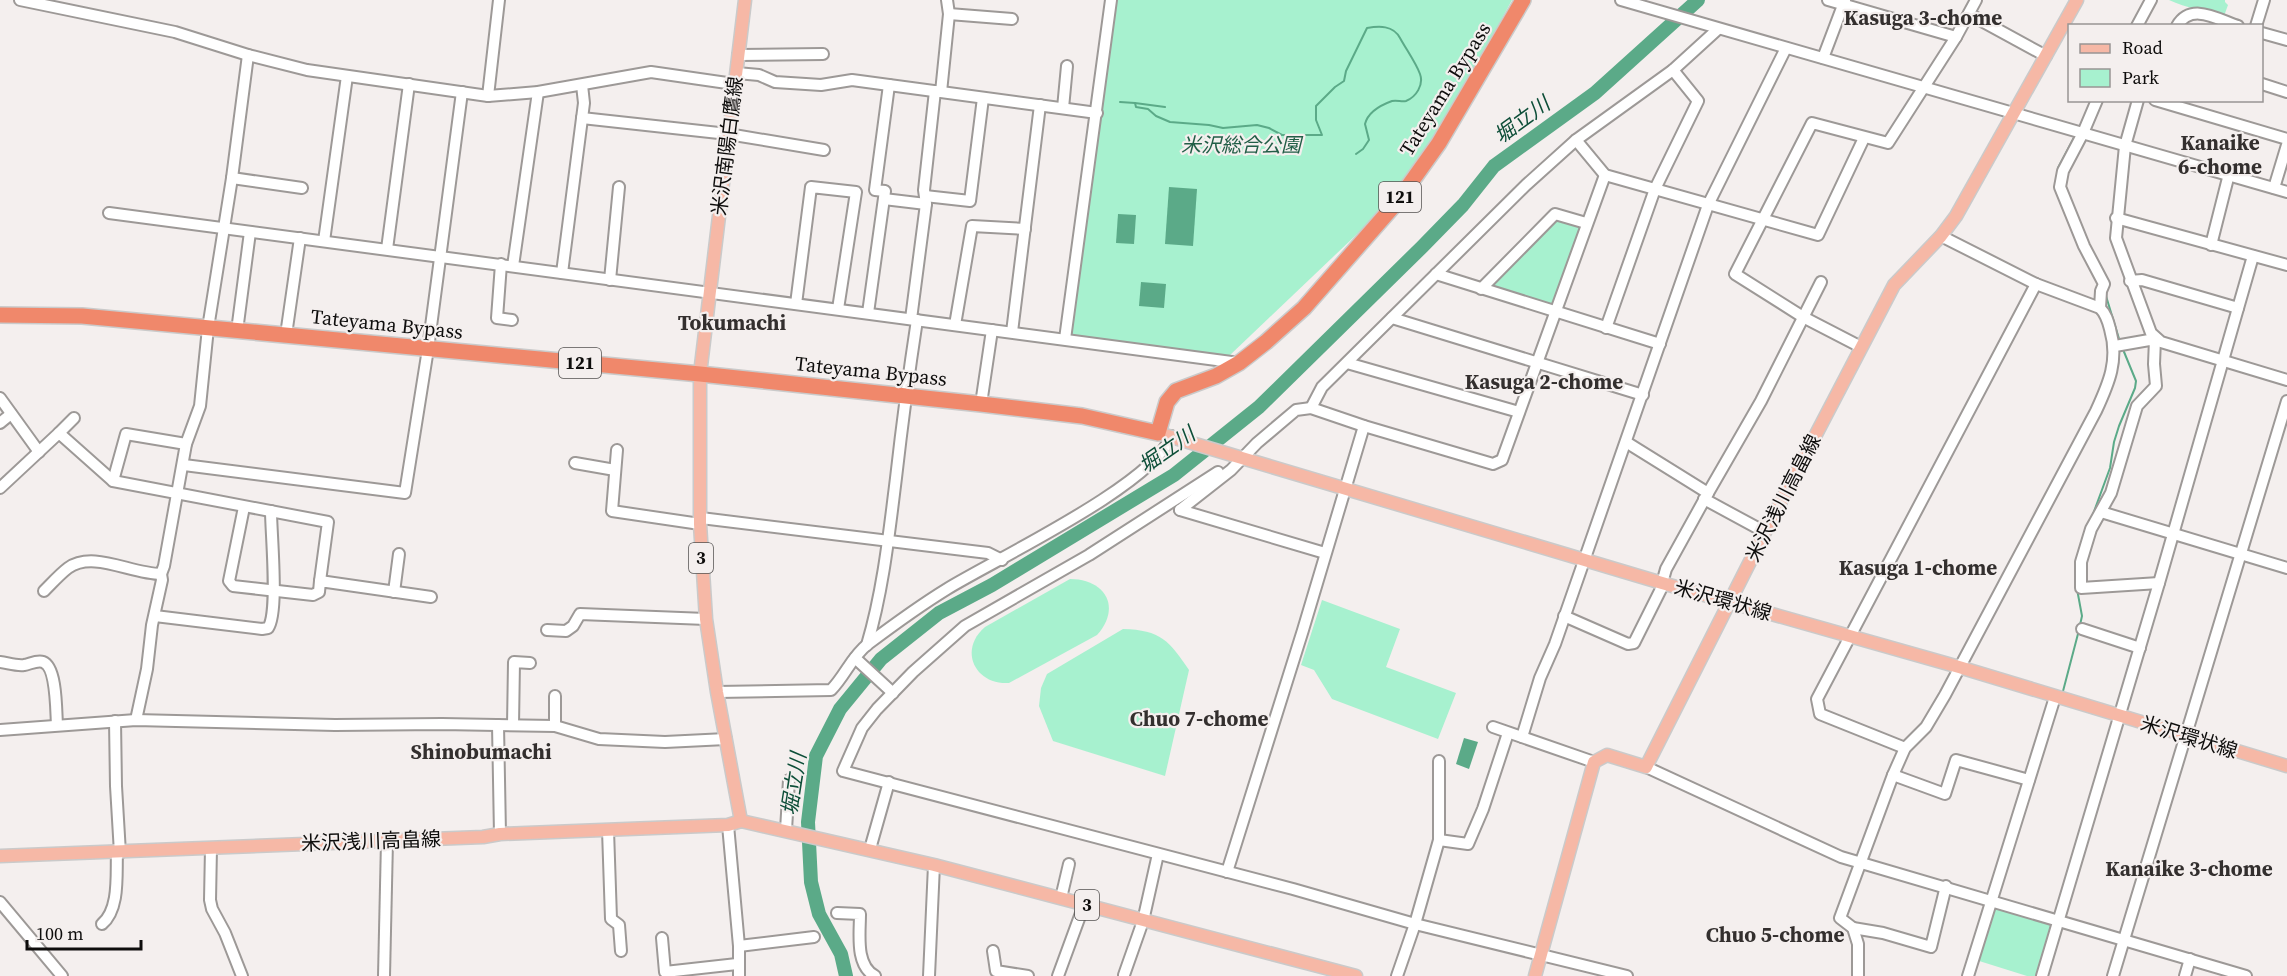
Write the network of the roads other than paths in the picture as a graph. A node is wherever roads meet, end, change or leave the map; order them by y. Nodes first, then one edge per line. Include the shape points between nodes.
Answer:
1 (20, 0) edge
2 (500, 0) edge
3 (745, 0) edge
4 (947, 0) edge
5 (1111, 0) edge
6 (1523, 0) edge
7 (1621, 0) edge
8 (1828, 0) edge
9 (1976, 0) edge
10 (2077, 0) edge
11 (2151, 0) edge
12 (2264, 0) edge
13 (1844, 2) edge
14 (1654, 6) edge
15 (949, 14) junction
16 (1969, 14) junction
17 (1012, 19) dead end
18 (2139, 24) edge
19 (2178, 24) edge
20 (2232, 24) edge
21 (2257, 24) edge
22 (1718, 28) junction
23 (2263, 33) edge
24 (1956, 37) junction
25 (2287, 40) edge
26 (1786, 48) junction
27 (823, 54) dead end
28 (248, 55) junction
29 (738, 55) junction
30 (2046, 56) junction
31 (1823, 58) junction
32 (1067, 66) dead end
33 (1673, 70) junction
34 (346, 76) junction
35 (737, 78) junction
36 (409, 84) junction
37 (2263, 84) edge
38 (582, 85) junction
39 (889, 85) junction
40 (1923, 88) junction
41 (462, 92) junction
42 (538, 92) junction
43 (938, 92) junction
44 (2287, 92) edge
45 (488, 96) junction
46 (983, 98) junction
47 (2096, 102) edge
48 (2137, 102) edge
49 (2162, 102) edge
50 (1040, 105) junction
51 (1063, 108) junction
52 (1097, 113) junction
53 (2014, 114) junction
54 (582, 118) junction
55 (2084, 133) junction
56 (728, 134) junction
57 (1864, 138) junction
58 (2287, 139) edge
59 (1576, 141) junction
60 (2287, 145) edge
61 (2125, 146) junction
62 (824, 150) dead end
63 (2229, 174) junction
64 (1605, 175) junction
65 (232, 178) junction
66 (620, 187) dead end
67 (302, 188) dead end
68 (2274, 188) junction
69 (1655, 189) junction
70 (2287, 192) edge
71 (884, 199) junction
72 (925, 200) junction
73 (1708, 205) junction
74 (109, 213) dead end
75 (2116, 218) junction
76 (1764, 220) junction
77 (1586, 223) junction
78 (224, 230) junction
79 (1025, 230) junction
80 (250, 232) junction
81 (1941, 236) junction
82 (300, 238) junction
83 (324, 241) junction
84 (2211, 245) junction
85 (387, 249) junction
86 (2253, 256) junction
87 (440, 258) junction
88 (501, 264) junction
89 (2287, 265) edge
90 (513, 266) junction
91 (562, 273) junction
92 (1436, 274) junction
93 (610, 280) junction
94 (2130, 281) junction
95 (1821, 282) dead end
96 (2036, 284) junction
97 (1481, 289) junction
98 (709, 292) junction
99 (796, 304) junction
100 (2100, 308) junction
101 (2238, 308) junction
102 (838, 309) junction
103 (868, 313) junction
104 (1554, 313) junction
105 (0, 315) edge
106 (1803, 317) junction
107 (1392, 318) junction
108 (914, 319) junction
109 (512, 320) dead end
110 (955, 325) junction
111 (208, 328) junction
112 (1606, 328) junction
113 (992, 330) junction
114 (237, 331) junction
115 (1012, 332) junction
116 (286, 335) junction
117 (1065, 339) junction
118 (2155, 339) junction
119 (1660, 344) junction
120 (2115, 346) junction
121 (1861, 347) junction
122 (428, 349) junction
123 (2222, 361) junction
124 (1239, 363) junction
125 (1347, 363) junction
126 (1537, 363) junction
127 (700, 374) junction
128 (2287, 380) edge
129 (1643, 395) junction
130 (905, 397) junction
131 (0, 399) edge
132 (2287, 402) edge
133 (981, 404) junction
134 (1311, 408) junction
135 (1519, 412) junction
136 (11, 414) junction
137 (74, 418) dead end
138 (0, 423) edge
139 (1364, 426) junction
140 (59, 433) junction
141 (1164, 435) junction
142 (1626, 442) junction
143 (186, 444) junction
144 (617, 450) dead end
145 (39, 452) junction
146 (1236, 456) junction
147 (574, 463) dead end
148 (184, 465) junction
149 (615, 470) junction
150 (1218, 472) dead end
151 (113, 481) junction
152 (0, 488) edge
153 (1345, 488) junction
154 (178, 493) junction
155 (1706, 496) junction
156 (244, 507) junction
157 (271, 512) junction
158 (2101, 512) junction
159 (700, 521) junction
160 (1765, 532) junction
161 (2174, 534) junction
162 (888, 543) junction
163 (1325, 553) junction
164 (399, 554) dead end
165 (2241, 555) junction
166 (1002, 560) junction
167 (1583, 560) junction
168 (2287, 568) edge
169 (161, 574) junction
170 (320, 581) junction
171 (1663, 583) junction
172 (2159, 583) junction
173 (44, 591) dead end
174 (273, 592) junction
175 (394, 592) junction
176 (431, 597) dead end
177 (1729, 601) junction
178 (155, 616) junction
179 (1564, 616) junction
180 (706, 618) junction
181 (2082, 629) dead end
182 (548, 630) dead end
183 (1850, 636) junction
184 (867, 645) junction
185 (2140, 648) junction
186 (856, 659) junction
187 (0, 662) edge
188 (530, 663) dead end
189 (1959, 667) junction
190 (889, 689) junction
191 (717, 692) junction
192 (555, 696) dead end
193 (2055, 697) junction
194 (2120, 716) junction
195 (136, 720) junction
196 (115, 721) junction
197 (57, 725) junction
198 (498, 725) junction
199 (513, 725) junction
200 (555, 726) junction
201 (1493, 727) dead end
202 (0, 730) edge
203 (1508, 733) junction
204 (1522, 737) junction
205 (2187, 738) junction
206 (726, 739) junction
207 (1905, 748) junction
208 (1438, 761) dead end
209 (1594, 762) junction
210 (2287, 766) edge
211 (1646, 767) junction
212 (1893, 775) junction
213 (789, 780) dead end
214 (2029, 780) junction
215 (889, 782) junction
216 (741, 821) junction
217 (728, 825) junction
218 (608, 830) junction
219 (788, 830) junction
220 (500, 834) junction
221 (1439, 840) junction
222 (387, 841) junction
223 (211, 848) junction
224 (870, 849) junction
225 (119, 853) junction
226 (1158, 854) junction
227 (0, 856) edge
228 (1859, 863) junction
229 (1069, 864) dead end
230 (934, 865) junction
231 (1227, 872) junction
232 (1946, 886) junction
233 (1061, 898) junction
234 (1992, 900) junction
235 (0, 902) edge
236 (1084, 905) junction
237 (837, 913) dead end
238 (1143, 921) junction
239 (2059, 921) junction
240 (102, 924) dead end
241 (1415, 924) junction
242 (1853, 928) junction
243 (814, 937) dead end
244 (662, 939) dead end
245 (2125, 939) junction
246 (739, 946) junction
247 (621, 951) dead end
248 (993, 951) dead end
249 (1542, 955) junction
250 (2190, 959) junction
251 (737, 964) junction
252 (54, 974) edge
253 (1124, 975) edge
254 (1350, 975) edge
255 (242, 976) edge
256 (384, 976) edge
257 (738, 976) edge
258 (875, 976) edge
259 (929, 976) edge
260 (1028, 976) edge
261 (1058, 976) edge
262 (1397, 976) edge
263 (1535, 976) edge
264 (1627, 976) edge
265 (1858, 976) edge
266 (1968, 976) edge
267 (2042, 976) edge
268 (2113, 976) edge
269 (2185, 976) edge
270 (2243, 976) edge

1 - 28 street via 175,32
2 - 45 street
3 - 29 main road, 米沢南陽白鷹線 / 3
4 - 15 street
5 - 52 street
6 - 124 highway, Tateyama Bypass / 121 via 1439,143 1397,202 1304,308
7 - 14 street
8 - 13 street
9 - 16 street
10 - 30 main road, 米沢浅川高畠線
11 - 18 street
12 - 21 street
13 - 24 street
13 - 31 street
14 - 22 street
15 - 17 street
15 - 43 street
16 - 24 street
16 - 30 street
19 - 20 street via 2183,16 2194,11
22 - 26 street
22 - 33 street
23 - 25 street
24 - 40 street
26 - 31 street
26 - 73 street
27 - 29 street
28 - 34 street
28 - 65 street
29 - 35 main road, 米沢南陽白鷹線 / 3
30 - 53 main road, 米沢浅川高畠線
31 - 40 street
32 - 51 street
33 - 59 street
33 - 69 street via 1698,101
34 - 36 street
34 - 83 street
35 - 38 street via 727,82 651,72
35 - 39 street via 759,75 775,82 821,86 852,81
35 - 56 main road, 米沢南陽白鷹線 / 3
36 - 41 street
36 - 85 street
37 - 44 street
38 - 42 street
38 - 54 street
39 - 43 street
39 - 71 street via 874,190 885,191
40 - 53 street
40 - 57 street via 1888,143
41 - 45 street
41 - 87 street
42 - 45 street
42 - 90 street
43 - 46 street
43 - 72 street
46 - 50 street
46 - 72 street via 969,201
47 - 55 street
48 - 61 street
49 - 58 street
50 - 51 street
50 - 79 street
51 - 52 street
52 - 117 street
53 - 55 street
53 - 81 main road, 米沢浅川高畠線
54 - 56 street
54 - 91 street
55 - 61 street
55 - 100 street via 2063,171 2060,188 2104,284
56 - 62 street
56 - 98 main road, 米沢南陽白鷹線 / 3
57 - 76 street via 1812,123
57 - 76 street via 1818,235
59 - 64 street
59 - 92 street
60 - 68 street
61 - 63 street
61 - 75 street
63 - 68 street
63 - 84 street
64 - 69 street
64 - 77 street
65 - 67 street
65 - 78 street
66 - 93 street
68 - 70 street
69 - 73 street
69 - 112 street
71 - 72 street
71 - 103 street
72 - 108 street
73 - 76 street
73 - 119 street
74 - 78 street
75 - 84 street
75 - 94 street via 2116,238
76 - 106 street via 1735,274
77 - 97 street via 1555,214
77 - 104 street
78 - 80 street
78 - 111 street
79 - 110 street via 972,226
79 - 115 street
80 - 82 street
80 - 114 street
81 - 96 street
81 - 121 main road, 米沢浅川高畠線 via 1894,285
82 - 83 street
82 - 116 street
83 - 85 street
84 - 86 street
85 - 87 street
86 - 89 street
86 - 101 street
87 - 88 street
87 - 122 street
88 - 90 street
88 - 109 street via 497,318
90 - 91 street
91 - 93 street
92 - 97 street
92 - 107 street
93 - 98 street
94 - 101 street via 2142,280
94 - 118 street
95 - 106 street
96 - 100 street
96 - 183 street
97 - 104 street
98 - 99 street
98 - 127 main road, 3
99 - 102 street
99 - 102 street via 811,187 856,192
100 - 120 street
101 - 123 street
102 - 103 street
103 - 108 street
104 - 112 street
104 - 126 street
105 - 111 highway, Tateyama Bypass / 121 via 82,316
106 - 121 street
106 - 155 street via 1761,401
107 - 125 street
107 - 126 street
108 - 110 street
108 - 130 street
110 - 113 street
111 - 114 highway, Tateyama Bypass / 121
111 - 143 street via 200,406
112 - 119 street
113 - 115 street
113 - 133 street
114 - 116 highway, Tateyama Bypass / 121
115 - 117 street
116 - 122 highway, Tateyama Bypass / 121
117 - 124 street
118 - 120 street
118 - 123 street
118 - 158 street via 2156,386 2137,406 2111,493
119 - 129 street
120 - 189 street via 2113,366 2096,411
121 - 160 main road, 米沢浅川高畠線
122 - 127 highway, Tateyama Bypass / 121
122 - 148 street via 405,493
123 - 128 street
123 - 161 street
124 - 141 highway, Tateyama Bypass / 121 via 1176,392 1167,402
125 - 134 street via 1322,387
125 - 135 street
126 - 129 street
126 - 135 street
127 - 130 highway, Tateyama Bypass / 121
127 - 159 main road, 3
129 - 142 street
130 - 133 highway, Tateyama Bypass / 121
130 - 162 street
131 - 136 street
132 - 165 street
133 - 141 highway, Tateyama Bypass / 121 via 1082,416
134 - 139 street
134 - 146 street via 1296,410
135 - 139 street via 1502,460 1493,464
136 - 138 street
136 - 145 street
137 - 140 street
139 - 153 street
140 - 145 street
140 - 151 street
141 - 146 main road, 米沢環状線
141 - 166 street via 1167,447 1132,480
142 - 155 street
142 - 167 street
143 - 148 street
143 - 151 street via 126,434
144 - 149 street
145 - 152 street
146 - 153 main road, 米沢環状線
146 - 163 street via 1231,470 1180,510
147 - 149 street
148 - 154 street
149 - 159 street via 612,511
150 - 190 street via 1089,555 965,626
151 - 154 street
153 - 163 street
153 - 167 main road, 米沢環状線
154 - 156 street
154 - 169 street
155 - 160 street
155 - 171 street via 1666,569
156 - 157 street
156 - 174 street via 229,581 233,586
157 - 170 street via 328,522
157 - 174 street
158 - 161 street
158 - 172 street via 2081,562 2081,588
159 - 162 street
159 - 180 main road, 3
160 - 177 main road, 米沢浅川高畠線
161 - 165 street
161 - 172 street
162 - 166 street via 988,554
162 - 184 street via 876,617
163 - 231 street
164 - 175 street
165 - 168 street
165 - 205 street
166 - 184 street via 946,590
167 - 171 main road, 米沢環状線
167 - 179 street
169 - 173 street via 130,571 93,559 68,567
169 - 178 street
170 - 174 street via 319,592 313,596
170 - 175 street
171 - 177 main road, 米沢環状線
171 - 179 street via 1634,643 1628,644
172 - 185 street
174 - 178 street via 272,623 268,628
175 - 176 street
177 - 183 main road, 米沢環状線
177 - 211 main road, 米沢浅川高畠線
178 - 195 street
179 - 204 street
180 - 182 street via 580,614 566,631
180 - 191 main road, 3
181 - 185 street
183 - 189 main road, 米沢環状線
183 - 207 street via 1817,699 1820,714
184 - 186 street
185 - 194 street
186 - 190 street
186 - 191 street via 831,690
187 - 197 street via 46,664 53,683
188 - 199 street via 514,662
189 - 193 main road, 米沢環状線
189 - 207 street via 1926,727
190 - 215 street via 862,728 843,771
191 - 206 main road, 3
192 - 200 street
193 - 194 main road, 米沢環状線
193 - 214 street
194 - 205 main road, 米沢環状線
194 - 239 street
195 - 196 street
195 - 198 street
196 - 197 street
196 - 225 street
197 - 202 street
198 - 199 street
198 - 220 street
199 - 200 street
200 - 206 street via 599,739
201 - 203 street
203 - 204 street
203 - 221 street via 1468,844
204 - 209 street
205 - 210 main road, 米沢環状線
205 - 245 street
206 - 216 main road, 3
207 - 212 street
208 - 221 street
209 - 211 main road via 1607,754
209 - 249 main road
211 - 228 street
212 - 214 street via 1945,794 1956,760
212 - 228 street
213 - 219 street
214 - 234 street
215 - 224 street
215 - 226 street
216 - 217 main road, 米沢浅川高畠線
216 - 219 main road, 3
217 - 218 main road, 米沢浅川高畠線
217 - 246 street
218 - 220 main road, 米沢浅川高畠線
218 - 247 street via 611,919 619,925
219 - 224 main road, 3
220 - 222 main road, 米沢浅川高畠線
221 - 241 street
222 - 223 main road, 米沢浅川高畠線
222 - 256 street
223 - 225 main road, 米沢浅川高畠線
223 - 255 street via 212,909
224 - 230 main road, 3
225 - 227 main road, 米沢浅川高畠線
225 - 240 street via 114,897 108,919
226 - 231 street
226 - 238 street
228 - 232 street
228 - 242 street via 1840,918
229 - 233 street
230 - 233 main road, 3
230 - 259 street
231 - 241 street
232 - 234 street
232 - 242 street via 1931,947
233 - 236 main road, 3
234 - 239 street
234 - 266 street
235 - 252 street
236 - 238 main road, 3
236 - 261 street
237 - 258 street via 860,914 860,954 869,973
238 - 253 street
238 - 254 main road, 3
239 - 245 street
239 - 267 street
241 - 249 street
241 - 262 street
242 - 265 street via 1858,944
243 - 246 street
244 - 251 street via 665,972
245 - 250 street
245 - 268 street
246 - 251 street
248 - 260 street via 996,971
249 - 263 main road
249 - 264 street
250 - 269 street
250 - 270 street
251 - 257 street

